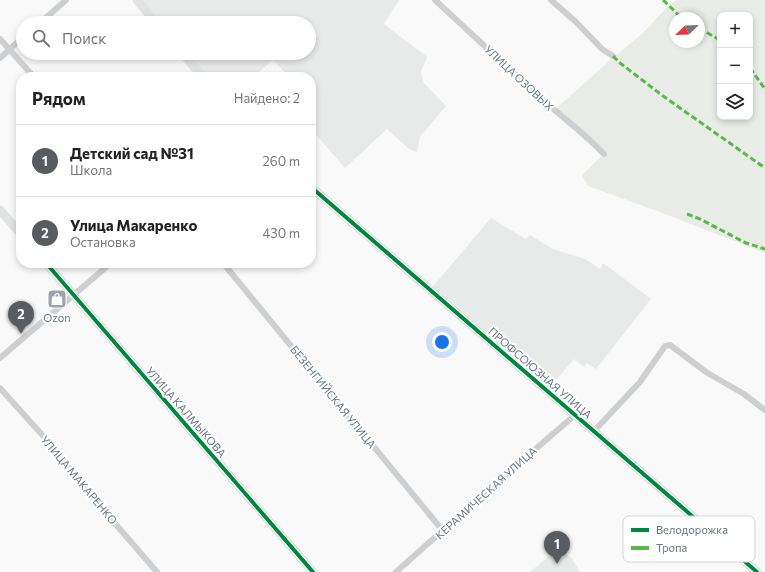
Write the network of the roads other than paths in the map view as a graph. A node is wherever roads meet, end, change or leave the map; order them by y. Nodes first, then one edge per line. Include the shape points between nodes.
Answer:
1 (66, 0) edge
2 (137, 0) edge
3 (435, 0) edge
4 (551, 0) edge
5 (48, 16) edge
6 (150, 16) edge
7 (0, 39) edge
8 (16, 43) edge
9 (9, 49) junction
10 (613, 56) dead end
11 (16, 57) edge
12 (0, 58) edge
13 (19, 60) edge
14 (188, 60) edge
15 (30, 72) edge
16 (199, 72) edge
17 (604, 154) dead end
18 (316, 191) edge
19 (0, 210) edge
20 (16, 228) edge
21 (50, 268) edge
22 (105, 268) edge
23 (227, 268) edge
24 (74, 295) junction
25 (0, 358) edge
26 (0, 388) edge
27 (765, 410) edge
28 (575, 415) junction
29 (594, 432) junction
30 (692, 516) edge
31 (443, 531) junction
32 (745, 562) edge
33 (156, 572) edge
34 (313, 572) edge
35 (396, 572) edge
36 (757, 572) edge

1 - 5 street
2 - 6 street
3 - 17 street, УЛИЦА ОЗОВЫХ
4 - 10 street via 602,49
7 - 9 street
8 - 9 street
9 - 11 street
9 - 12 street
13 - 15 street
14 - 16 street
18 - 28 street, ПРОФСОЮЗНАЯ УЛИЦА
19 - 20 street
21 - 24 street, УЛИЦА КАЛМЫКОВА
22 - 24 street
23 - 31 street, БЕЗЕНГИЙСКАЯ УЛИЦА
24 - 25 street
24 - 34 street, УЛИЦА КАЛМЫКОВА
26 - 33 street, УЛИЦА МАКАРЕНКО
27 - 29 street via 670,345 665,346 640,382
28 - 29 street, ПРОФСОЮЗНАЯ УЛИЦА
28 - 31 street, КЕРАМИЧЕСКАЯ УЛИЦА
29 - 30 street, ПРОФСОЮЗНАЯ УЛИЦА
31 - 35 street, КЕРАМИЧЕСКАЯ УЛИЦА
32 - 36 street, ПРОФСОЮЗНАЯ УЛИЦА

